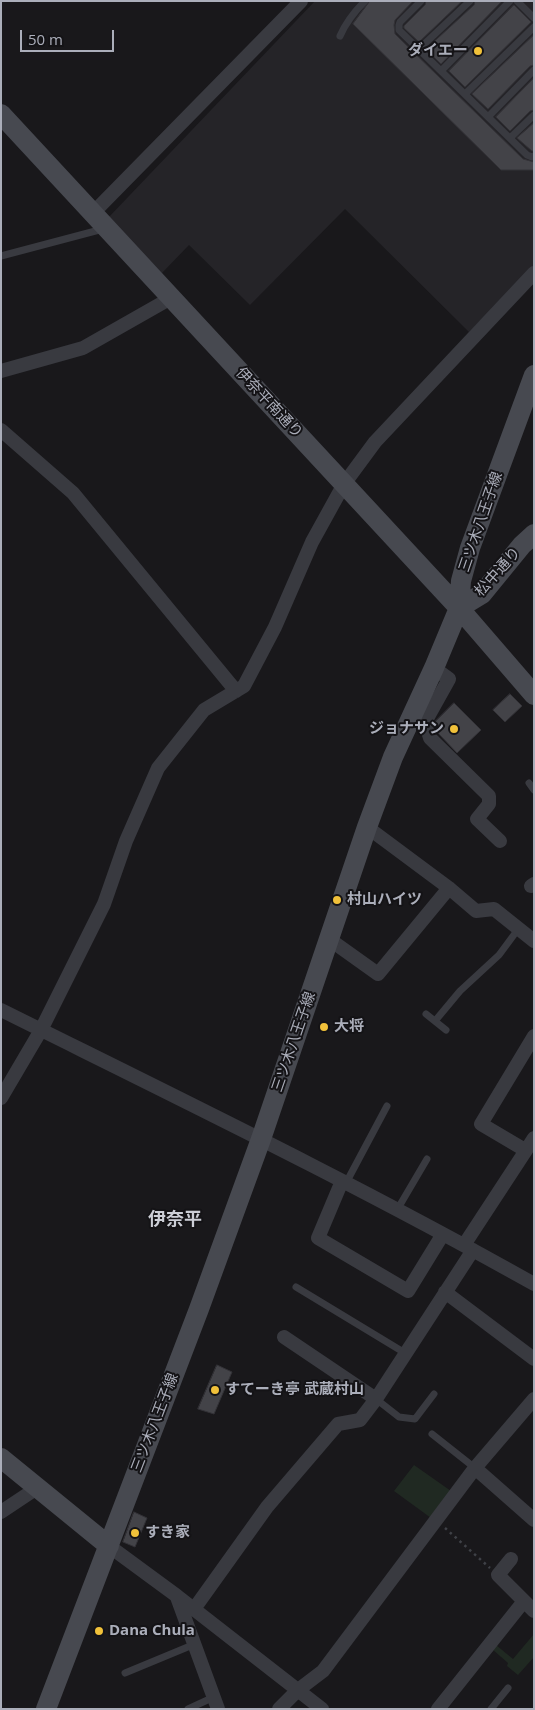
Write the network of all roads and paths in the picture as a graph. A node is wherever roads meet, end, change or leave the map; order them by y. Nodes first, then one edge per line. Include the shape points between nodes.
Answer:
1 (301, 1) edge
2 (365, 1) edge
3 (421, 1) edge
4 (470, 1) edge
5 (510, 1) edge
6 (517, 1) edge
7 (534, 18) edge
8 (534, 26) edge
9 (340, 36) dead end
10 (419, 49) junction
11 (534, 70) edge
12 (441, 71) junction
13 (465, 94) junction
14 (1, 114) edge
15 (534, 115) edge
16 (488, 117) junction
17 (510, 138) junction
18 (534, 156) edge
19 (99, 221) junction
20 (1, 256) edge
21 (534, 273) edge
22 (171, 298) junction
23 (1, 371) edge
24 (534, 375) edge
25 (1, 430) edge
26 (344, 484) junction
27 (530, 544) edge
28 (460, 608) junction
29 (434, 668) junction
30 (236, 691) junction
31 (534, 695) edge
32 (529, 783) dead end
33 (534, 790) edge
34 (367, 828) junction
35 (500, 841) dead end
36 (449, 888) junction
37 (518, 928) junction
38 (329, 939) junction
39 (534, 941) edge
40 (1, 1010) edge
41 (426, 1014) dead end
42 (434, 1021) junction
43 (41, 1030) junction
44 (446, 1030) dead end
45 (534, 1036) edge
46 (1, 1098) edge
47 (387, 1106) dead end
48 (534, 1138) edge
49 (261, 1139) junction
50 (526, 1150) junction
51 (427, 1159) dead end
52 (344, 1182) junction
53 (397, 1210) junction
54 (444, 1234) junction
55 (469, 1247) junction
56 (534, 1284) edge
57 (296, 1288) dead end
58 (445, 1292) junction
59 (284, 1337) dead end
60 (405, 1353) junction
61 (534, 1359) edge
62 (434, 1394) dead end
63 (376, 1398) junction
64 (534, 1399) edge
65 (432, 1434) dead end
66 (1, 1458) edge
67 (475, 1468) junction
68 (38, 1488) junction
69 (1, 1512) edge
70 (436, 1520) junction
71 (534, 1520) edge
72 (109, 1546) junction
73 (511, 1559) dead end
74 (498, 1575) junction
75 (177, 1596) junction
76 (524, 1601) junction
77 (194, 1610) junction
78 (534, 1611) edge
79 (195, 1644) junction
80 (125, 1673) dead end
81 (508, 1688) dead end
82 (298, 1690) junction
83 (216, 1703) edge
84 (46, 1709) edge
85 (188, 1709) edge
86 (279, 1709) edge
87 (322, 1709) edge
88 (438, 1709) edge
89 (491, 1709) edge

1 - 19 street
2 - 9 lane via 350,16
3 - 10 lane via 399,25 399,30
4 - 10 lane
5 - 12 lane
6 - 7 lane
8 - 13 lane
10 - 12 lane
11 - 16 lane
12 - 13 lane
13 - 16 lane
14 - 19 main road, 伊奈平南通り
15 - 17 lane
16 - 17 lane
17 - 18 lane via 527,155
19 - 20 lane
19 - 22 main road, 伊奈平南通り
21 - 26 street via 375,442
22 - 23 street via 83,348
22 - 26 main road, 伊奈平南通り
24 - 28 main road, 三ツ木八王子線 via 470,548 461,581
25 - 30 street via 73,493
26 - 28 main road, 伊奈平南通り
26 - 30 street via 312,542 244,686
27 - 28 main road, 松中通り via 482,594
28 - 29 main road, 三ツ木八王子線
28 - 31 main road, 伊奈平南通り
29 - 34 main road, 三ツ木八王子線 via 393,757
29 - 35 street via 449,679 425,722 430,738 489,796 489,804 477,819
30 - 43 street via 204,710 158,768 126,841 104,904
32 - 33 lane
34 - 36 street
34 - 38 main road, 三ツ木八王子線
36 - 37 street via 476,911 494,909
36 - 38 street via 378,974
37 - 39 street
37 - 42 lane via 499,955 460,991
38 - 49 main road, 三ツ木八王子線
40 - 43 street
41 - 42 lane
42 - 44 lane
43 - 46 street
43 - 49 street
45 - 50 street via 481,1124
47 - 52 lane
48 - 50 street
49 - 52 street
49 - 72 main road, 三ツ木八王子線
50 - 55 street
51 - 53 lane
52 - 53 street
52 - 54 street via 318,1238 408,1291
53 - 54 street
54 - 55 street
55 - 56 street
55 - 58 street
57 - 60 lane
58 - 60 street
58 - 61 street
59 - 63 street
60 - 63 street
62 - 63 lane via 414,1419 399,1417
63 - 77 street via 360,1420 338,1424 325,1439 267,1507
64 - 67 street
65 - 67 lane
66 - 68 main road
67 - 70 street
67 - 71 street
68 - 69 street
68 - 72 main road
70 - 74 path
70 - 82 street via 324,1671
72 - 75 street
72 - 84 main road, 三ツ木八王子線
73 - 74 street
74 - 76 street
75 - 77 street
75 - 79 street
76 - 78 street
76 - 88 street
77 - 82 street
79 - 80 lane
79 - 83 street
81 - 89 lane
82 - 86 street
82 - 87 street
83 - 85 lane

